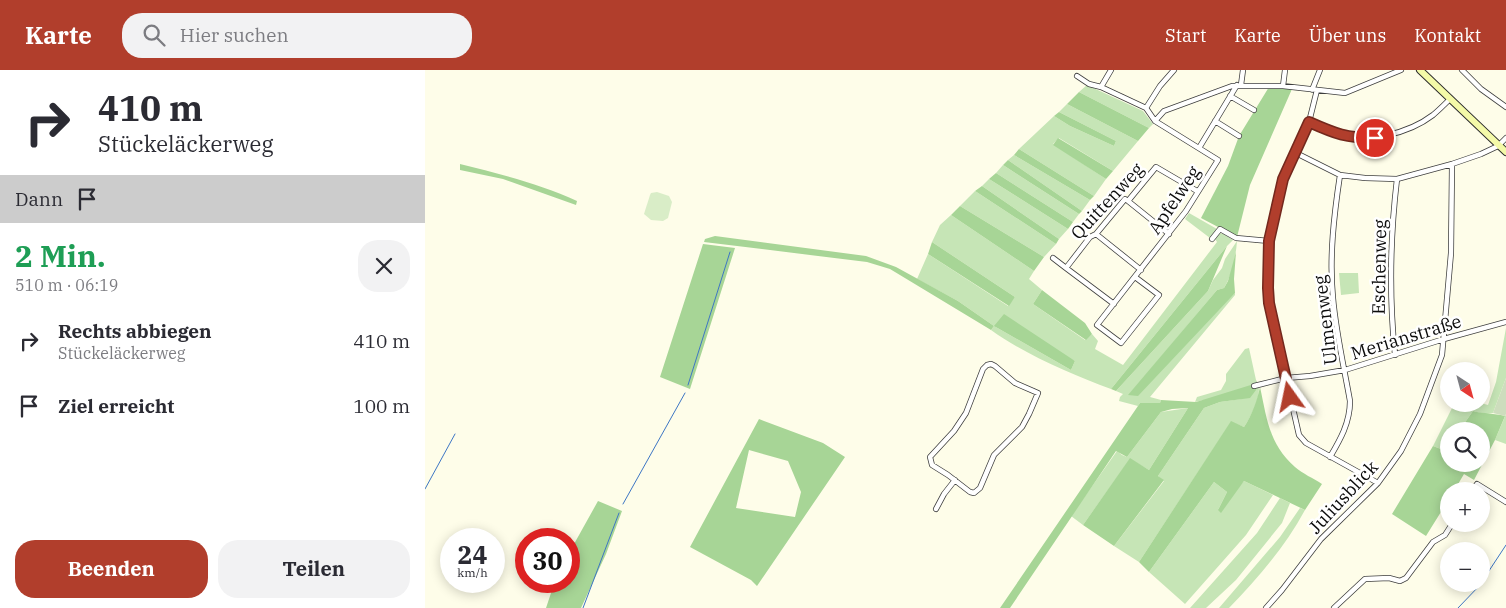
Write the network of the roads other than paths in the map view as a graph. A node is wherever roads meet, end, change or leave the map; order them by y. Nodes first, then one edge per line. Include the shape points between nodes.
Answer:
1 (1111, 70) edge
2 (1174, 70) edge
3 (1243, 70) edge
4 (1285, 70) edge
5 (1320, 70) edge
6 (1401, 70) edge
7 (1420, 70) edge
8 (1462, 70) edge
9 (1077, 76) dead end
10 (1239, 85) junction
11 (1283, 86) junction
12 (1101, 87) junction
13 (1314, 90) junction
14 (1230, 96) junction
15 (1450, 99) junction
16 (1506, 107) edge
17 (1146, 108) junction
18 (1254, 110) dead end
19 (1215, 121) junction
20 (1155, 122) junction
21 (1309, 122) junction
22 (1239, 136) dead end
23 (1506, 138) edge
24 (1498, 146) junction
25 (1199, 148) junction
26 (1506, 152) edge
27 (1295, 153) junction
28 (1452, 164) junction
29 (1340, 175) junction
30 (1397, 179) junction
31 (1197, 191) junction
32 (1127, 200) junction
33 (1096, 234) junction
34 (1169, 234) junction
35 (1212, 239) dead end
36 (1269, 241) junction
37 (1053, 258) dead end
38 (1066, 268) junction
39 (1141, 270) junction
40 (1135, 277) junction
41 (1114, 304) junction
42 (1506, 322) edge
43 (1444, 339) junction
44 (1395, 355) junction
45 (1345, 370) junction
46 (1286, 378) junction
47 (1254, 386) dead end
48 (1330, 458) junction
49 (955, 480) junction
50 (1378, 483) junction
51 (1490, 492) edge
52 (1506, 502) edge
53 (936, 508) dead end
54 (1446, 532) edge
55 (1266, 608) edge
56 (1334, 608) edge

1 - 12 street
2 - 17 street
3 - 10 street
4 - 11 street
5 - 13 street
6 - 13 street via 1345,93
7 - 15 main road
8 - 16 street via 1481,90
9 - 12 street
10 - 11 street
10 - 14 street
10 - 20 street via 1164,111
11 - 13 street
12 - 17 street
13 - 21 street
14 - 18 street
14 - 19 street
15 - 21 street via 1432,116 1403,132 1375,138 1337,134
15 - 24 main road
17 - 20 street, Apfelweg
19 - 22 street
19 - 25 street
20 - 25 street, Apfelweg
21 - 27 street
23 - 24 street
24 - 26 main road
24 - 28 street
25 - 31 street, Apfelweg via 1217,160
27 - 29 street
27 - 36 street via 1283,179
28 - 30 street
28 - 43 street, Juliusblick via 1451,253
29 - 30 street
29 - 45 street, Ulmenweg via 1333,219 1333,296
30 - 44 street, Eschenweg via 1391,268
31 - 32 street, Quittenweg via 1156,167
31 - 34 street, Apfelweg
32 - 33 street, Quittenweg
32 - 34 street
33 - 38 street, Quittenweg via 1090,237
33 - 39 street
34 - 39 street, Apfelweg
35 - 36 street via 1220,229 1236,238
36 - 46 street via 1269,303
37 - 38 street
38 - 41 street
39 - 40 street, Apfelweg
40 - 41 street, Apfelweg
40 - 41 street, Apfelweg via 1159,295 1121,343 1097,325
42 - 43 street, Merianstraße
43 - 44 street, Merianstraße
43 - 50 street, Juliusblick via 1442,355 1420,414 1401,451
44 - 45 street, Merianstraße
45 - 46 street, Merianstraße
45 - 48 street, Ulmenweg via 1350,412
46 - 47 street, Merianstraße
46 - 48 street via 1299,435 1305,443
48 - 50 street
49 - 49 street via 931,465 930,458 967,413 983,369 991,364 1015,383 1038,393 1022,427 994,455 977,492 970,492
49 - 53 street
50 - 55 street, Juliusblick via 1321,539
51 - 52 street
54 - 56 street via 1433,542 1406,578 1399,581 1365,579

